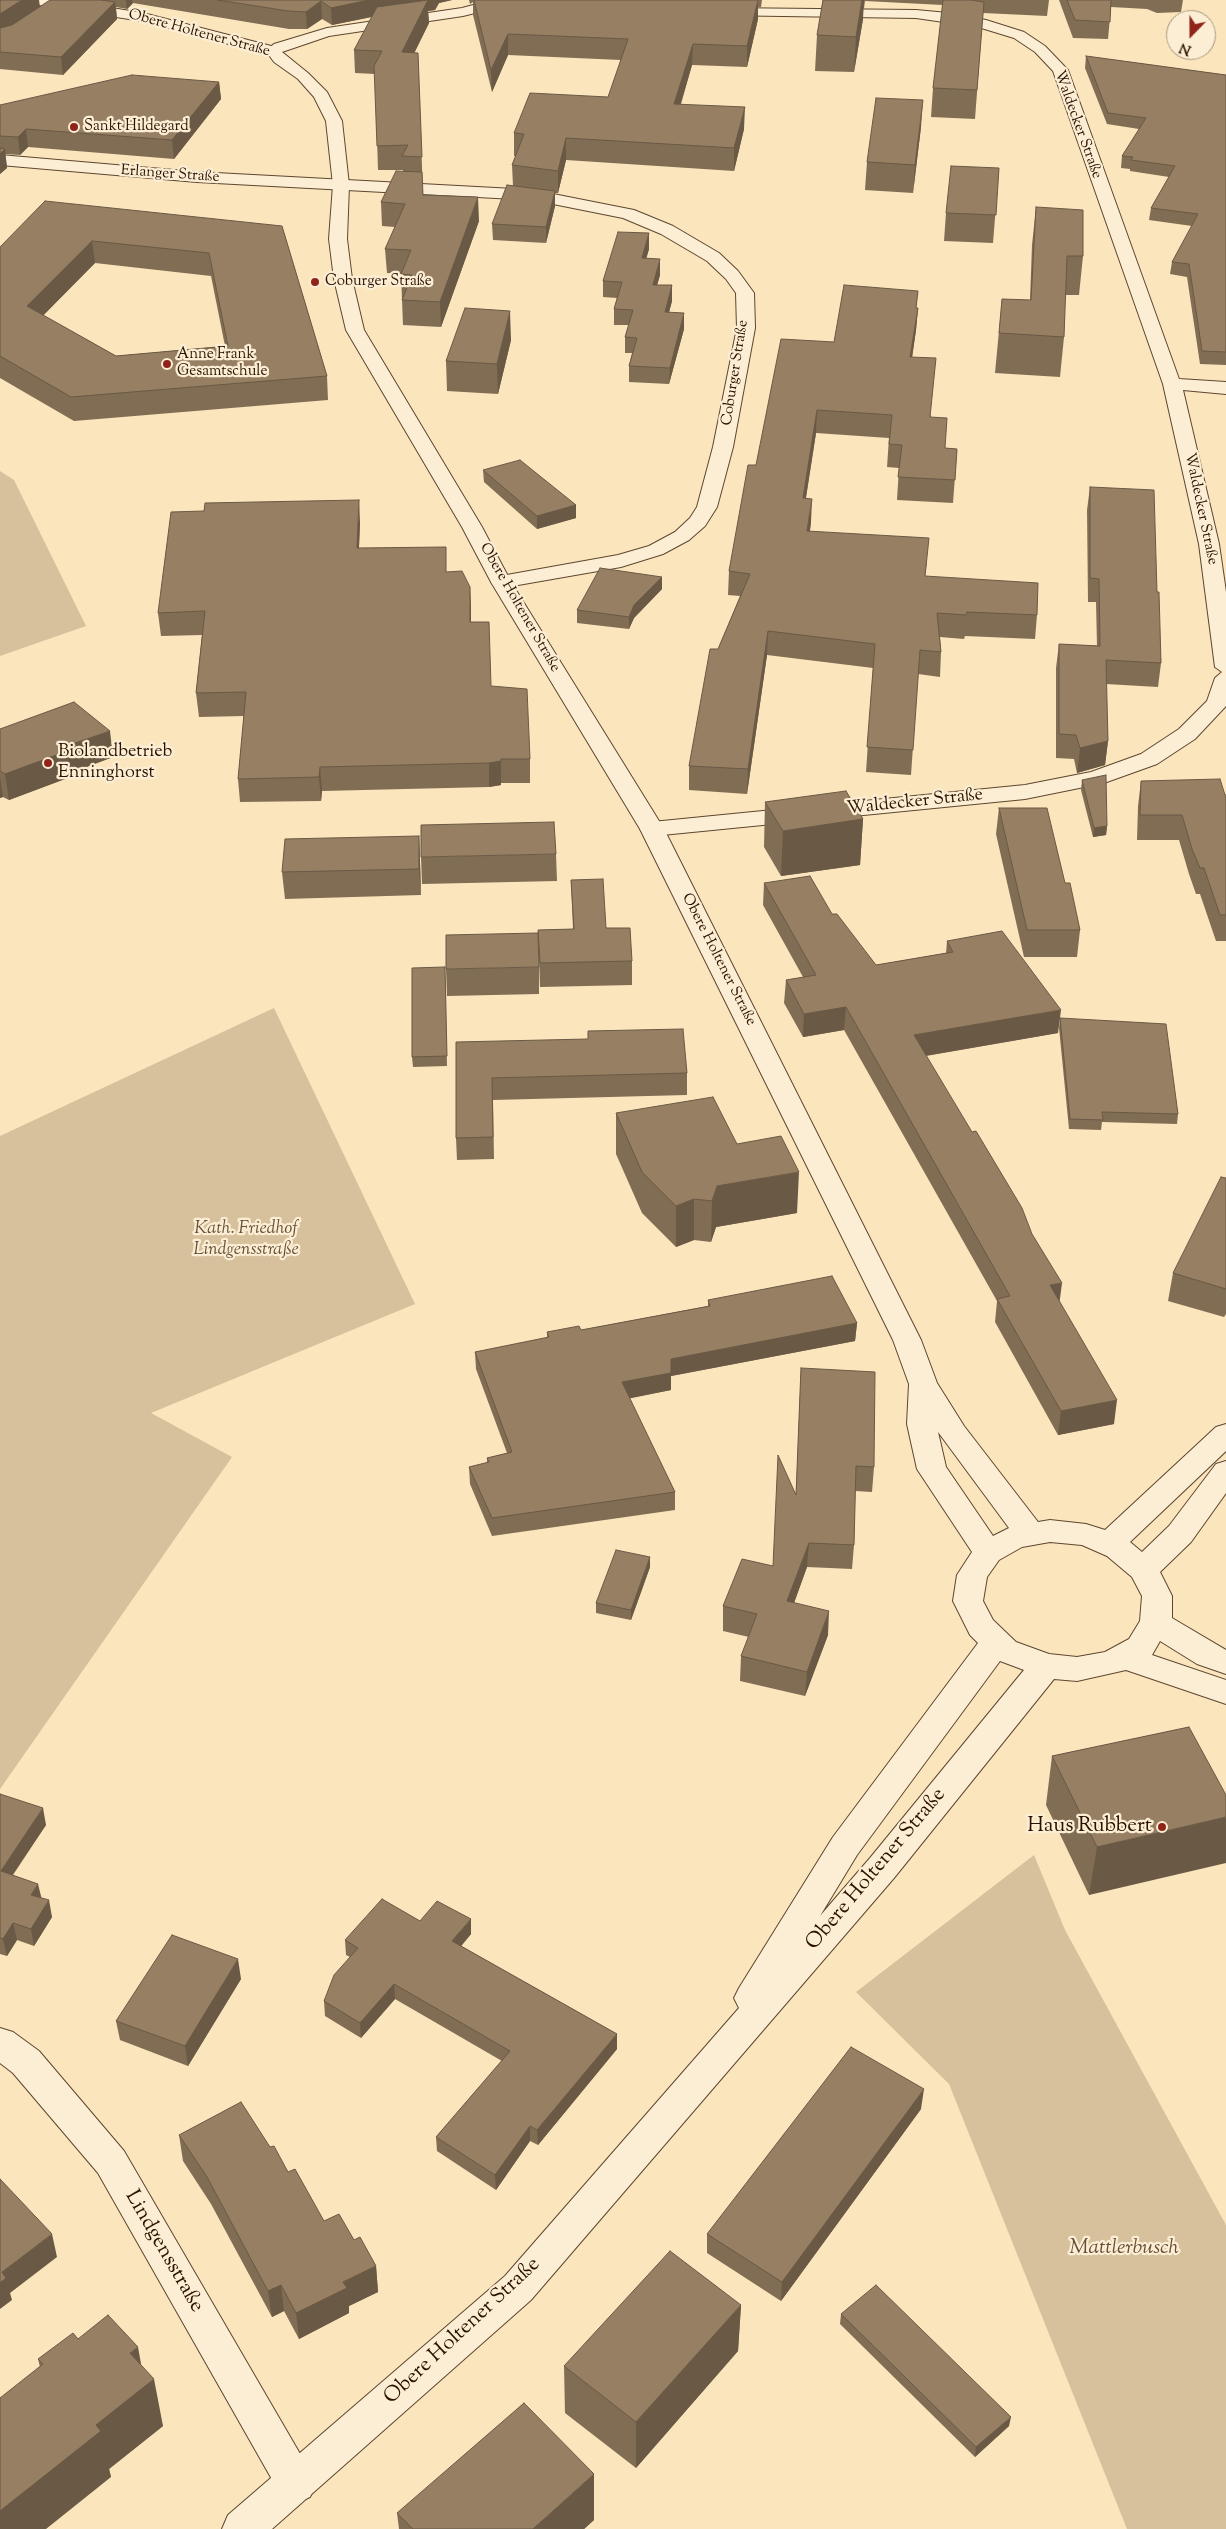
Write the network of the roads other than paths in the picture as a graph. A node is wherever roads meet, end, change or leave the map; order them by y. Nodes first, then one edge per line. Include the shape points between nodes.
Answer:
1 (32, 0) edge
2 (59, 4) junction
3 (485, 4) edge
4 (753, 6) edge
5 (502, 9) edge
6 (707, 12) edge
7 (37, 19) edge
8 (274, 51) junction
9 (0, 160) edge
10 (341, 185) junction
11 (1172, 384) junction
12 (1226, 388) edge
13 (502, 582) junction
14 (1226, 667) edge
15 (1226, 678) edge
16 (652, 829) junction
17 (923, 1384) junction
18 (1226, 1434) edge
19 (1226, 1471) edge
20 (1030, 1534) junction
21 (1108, 1544) junction
22 (988, 1552) junction
23 (1143, 1570) junction
24 (1156, 1623) junction
25 (996, 1642) junction
26 (1123, 1657) junction
27 (1226, 1662) edge
28 (1046, 1666) junction
29 (1226, 1692) edge
30 (0, 2042) edge
31 (706, 2072) junction
32 (296, 2484) junction
33 (242, 2529) edge

1 - 2 street, Obere Holtener Straße
2 - 7 street
2 - 8 street, Obere Holtener Straße via 143,17
3 - 5 street
3 - 8 street via 463,12 326,32
4 - 6 street, Waldecker Straße
4 - 11 street, Waldecker Straße via 948,17 1019,35 1040,48 1060,70
8 - 10 street, Obere Holtener Straße via 321,95 334,121
9 - 10 street, Erlanger Straße via 197,177
10 - 13 street, Obere Holtener Straße via 338,239 355,330
10 - 13 street, Coburger Straße via 532,195 628,214 667,230 713,257 745,293 746,328 725,438 707,507 698,522 682,536 656,550 621,561
11 - 12 street
11 - 14 street, Waldecker Straße via 1209,544
13 - 16 street, Obere Holtener Straße
15 - 16 street, Waldecker Straße via 1217,703 1187,734 1149,759 1096,778 1025,792
16 - 17 street, Obere Holtener Straße via 907,1340
17 - 20 street, Obere Holtener Straße via 954,1433
17 - 22 street, Obere Holtener Straße via 922,1424 932,1469
18 - 21 street
19 - 23 street via 1180,1534
20 - 21 street via 1050,1531 1086,1535
20 - 22 street via 1015,1537
21 - 23 street via 1118,1548
22 - 25 street via 972,1575 968,1602 981,1628
23 - 24 street via 1157,1596
24 - 26 street via 1140,1647
24 - 27 street via 1208,1656
25 - 28 street via 1005,1650
25 - 31 street, Obere Holtener Straße via 846,1846
26 - 28 street via 1112,1663 1077,1669
26 - 29 street
28 - 31 street, Obere Holtener Straße via 882,1868
30 - 32 street, Lindgensstraße via 26,2062 110,2162
31 - 32 street, Obere Holtener Straße via 518,2288
32 - 33 street, Obere Holtener Straße

